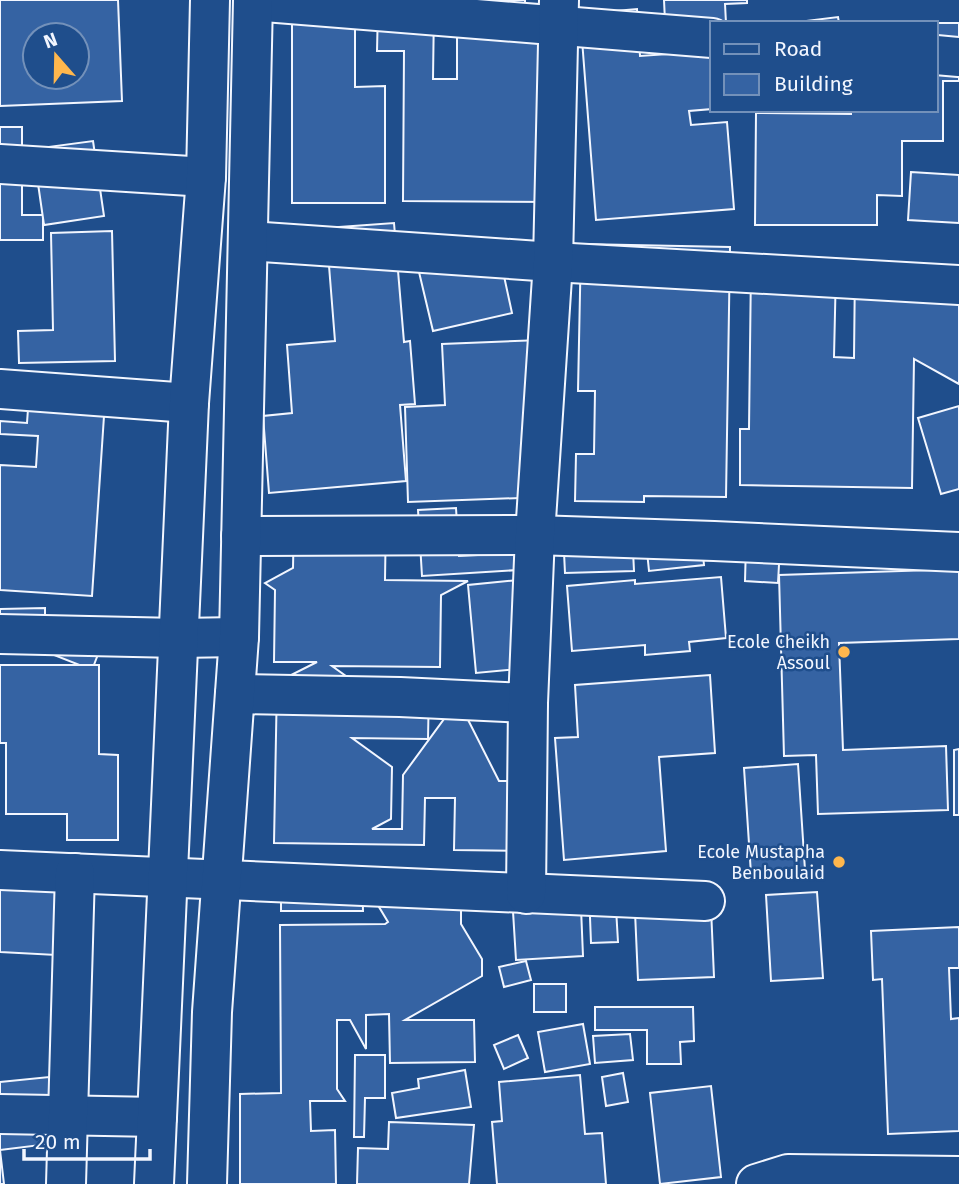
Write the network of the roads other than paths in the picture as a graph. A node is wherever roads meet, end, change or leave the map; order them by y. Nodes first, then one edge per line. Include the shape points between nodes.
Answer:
1 (210, 0) edge
2 (253, 0) edge
3 (558, 13) edge
4 (710, 38) edge
5 (938, 55) edge
6 (959, 57) edge
7 (0, 164) edge
8 (206, 177) junction
9 (249, 241) junction
10 (553, 262) junction
11 (959, 285) edge
12 (0, 389) edge
13 (190, 403) junction
14 (241, 536) junction
15 (535, 536) junction
16 (959, 552) edge
17 (0, 634) edge
18 (239, 637) junction
19 (178, 638) junction
20 (235, 694) junction
21 (528, 703) junction
22 (0, 870) edge
23 (75, 873) junction
24 (168, 877) junction
25 (222, 879) junction
26 (526, 894) junction
27 (705, 901) dead end
28 (0, 1114) edge
29 (69, 1116) junction
30 (157, 1117) junction
31 (959, 1176) edge
32 (886, 1179) edge
33 (66, 1184) edge
34 (154, 1184) edge
35 (207, 1184) edge
36 (756, 1184) edge

1 - 8 street
2 - 3 street
2 - 9 street
3 - 4 street
3 - 10 street
5 - 6 street
7 - 8 street
8 - 13 street
9 - 10 street
9 - 14 street
10 - 11 street
10 - 15 street
12 - 13 street
13 - 19 street
14 - 15 street
14 - 18 street
15 - 16 street
15 - 21 street
17 - 19 street
18 - 19 street
18 - 20 street
19 - 24 street
20 - 21 street
20 - 25 street
21 - 26 street
22 - 23 street
23 - 24 street
23 - 29 street
24 - 25 street
24 - 30 street
25 - 26 street
25 - 35 street
26 - 27 street
28 - 29 street
29 - 30 street
29 - 33 street
30 - 34 street
31 - 32 street
32 - 36 street via 788,1174

